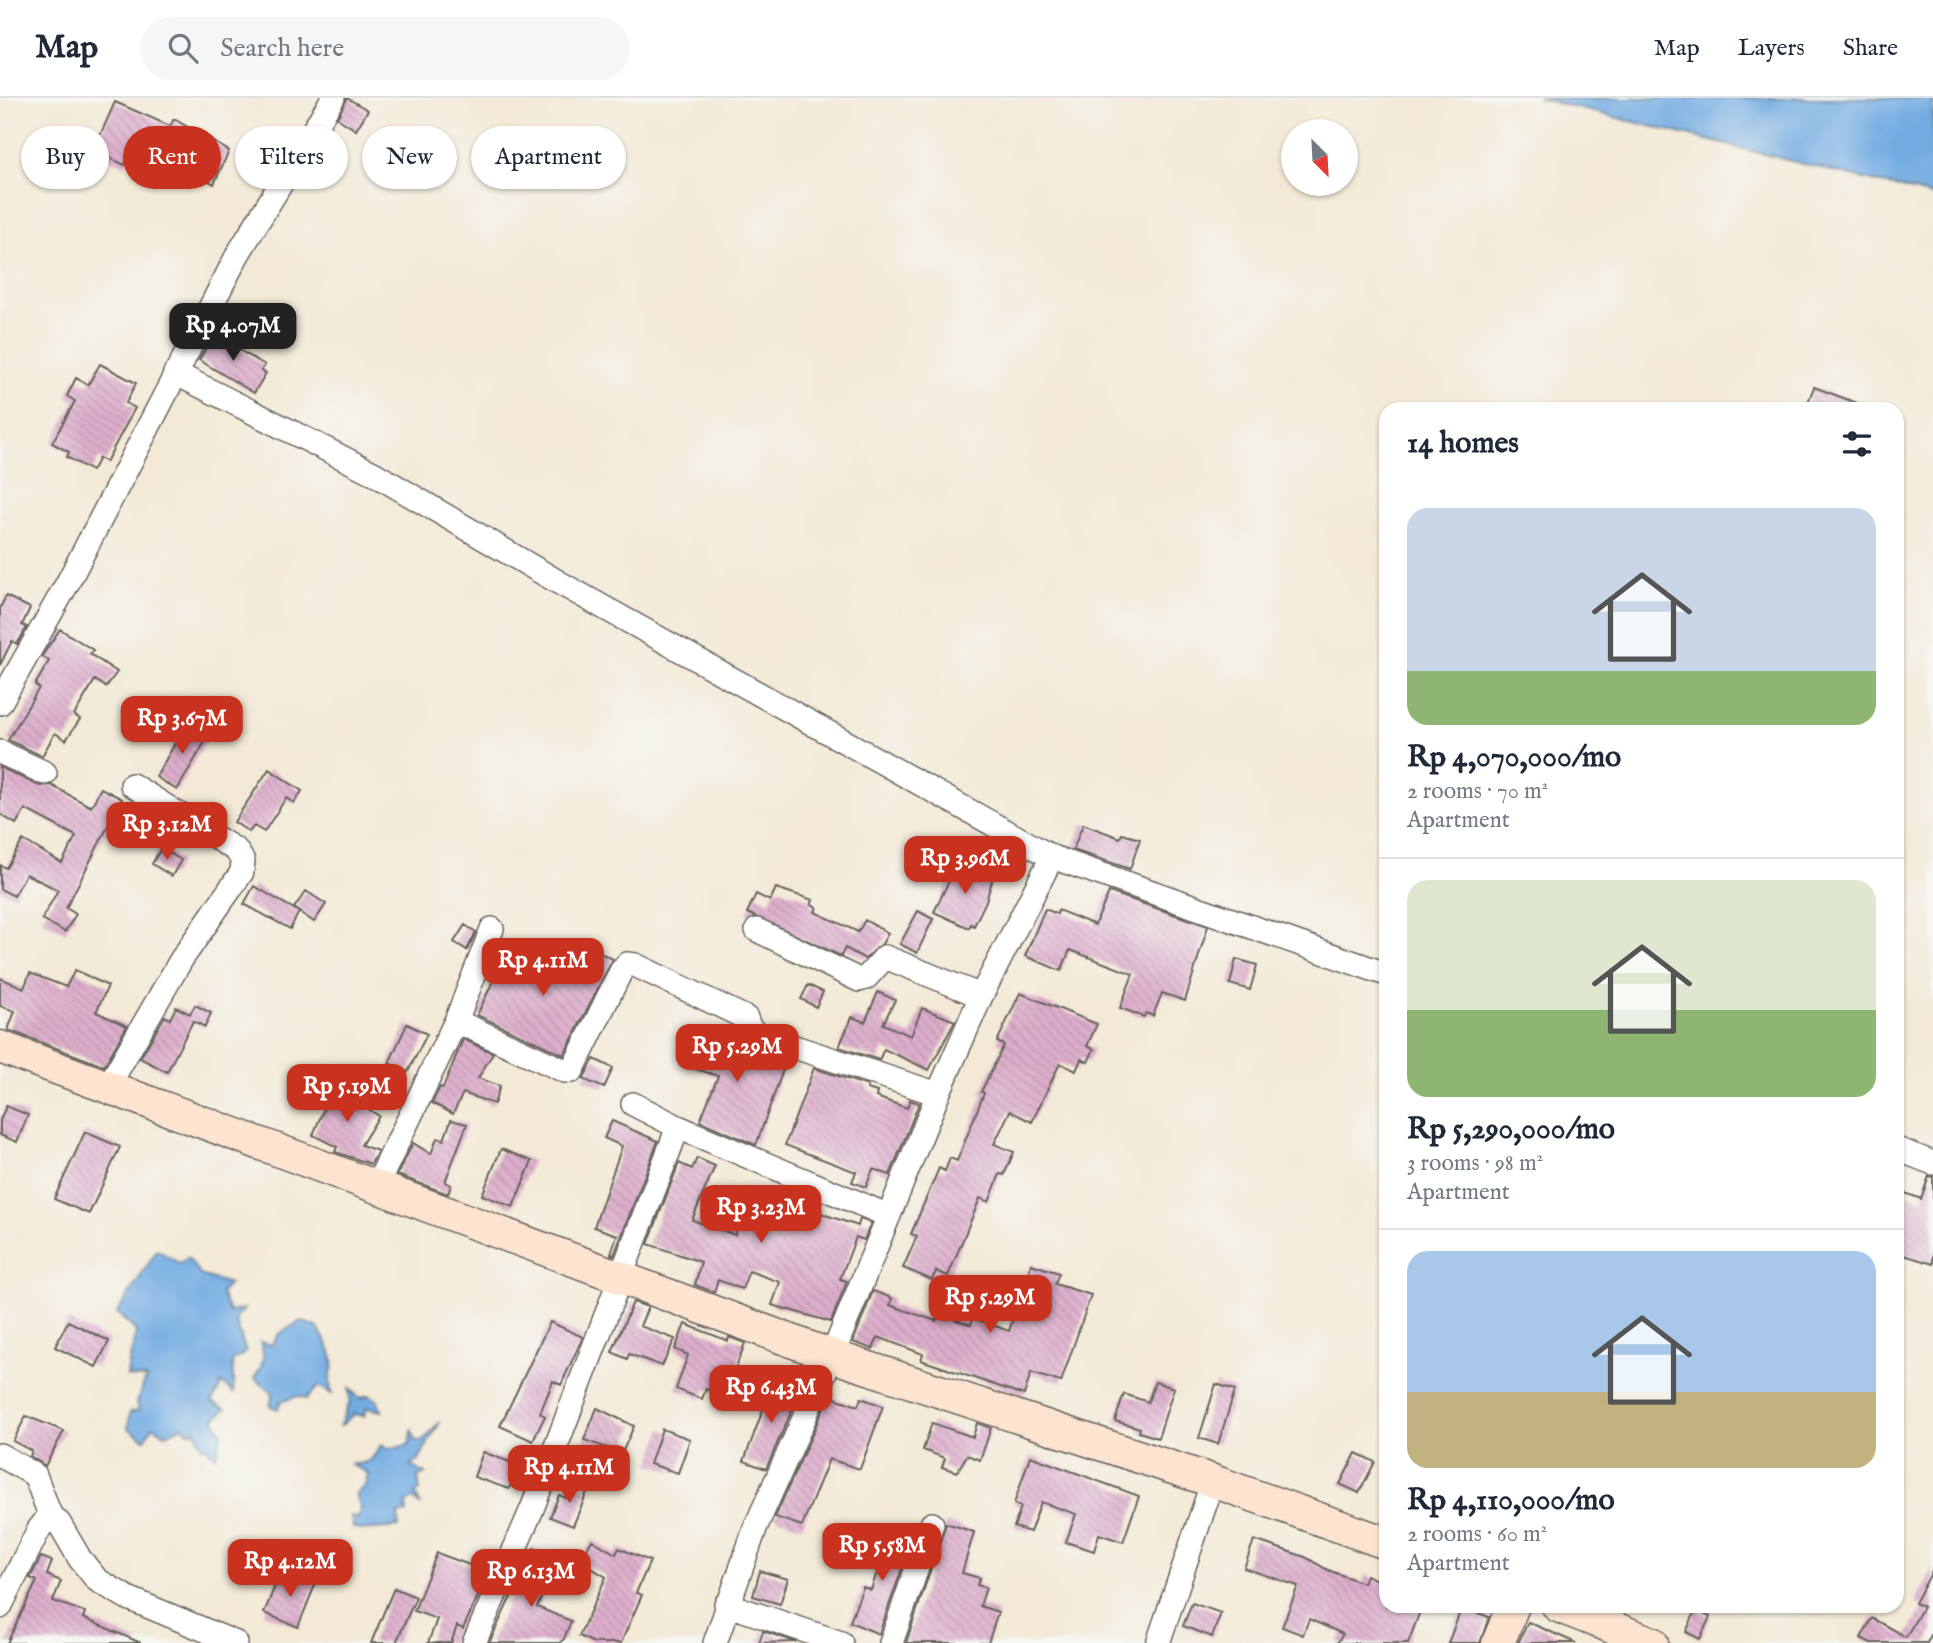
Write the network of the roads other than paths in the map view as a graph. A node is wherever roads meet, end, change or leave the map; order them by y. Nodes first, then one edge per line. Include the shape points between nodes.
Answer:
1 (333, 98) edge
2 (175, 373) junction
3 (0, 703) edge
4 (0, 752) edge
5 (45, 773) dead end
6 (132, 785) dead end
7 (1052, 857) junction
8 (492, 929) dead end
9 (757, 930) dead end
10 (1379, 972) edge
11 (981, 996) junction
12 (456, 1021) junction
13 (0, 1047) edge
14 (107, 1088) junction
15 (938, 1094) junction
16 (633, 1104) dead end
17 (678, 1127) junction
18 (1904, 1153) edge
19 (1933, 1163) edge
20 (376, 1187) junction
21 (889, 1216) junction
22 (621, 1278) junction
23 (832, 1356) junction
24 (0, 1455) edge
25 (1213, 1481) junction
26 (50, 1515) junction
27 (932, 1524) dead end
28 (1379, 1540) edge
29 (726, 1604) junction
30 (0, 1607) edge
31 (1510, 1613) edge
32 (1576, 1613) edge
33 (236, 1643) edge
34 (474, 1643) edge
35 (715, 1643) edge
36 (841, 1643) edge
37 (891, 1643) edge
38 (1158, 1643) edge
39 (1498, 1643) edge
40 (1652, 1643) edge

1 - 2 street via 238,254
2 - 3 street
2 - 7 street via 373,473
4 - 5 street
6 - 14 street via 236,850 243,861 242,872 174,971
7 - 10 street
7 - 11 street
8 - 12 street
9 - 11 street via 859,980 885,957
11 - 15 street
12 - 15 street via 572,1071 621,971 627,964 635,965 746,1018 750,1029 761,1036
12 - 20 street
13 - 14 street
14 - 20 street
15 - 21 street
16 - 17 street
17 - 21 street
17 - 22 street
18 - 19 street
20 - 22 street
21 - 23 street
22 - 23 street
22 - 34 street via 533,1509
23 - 25 street
23 - 29 street
24 - 26 street via 35,1475
25 - 28 street
25 - 38 street
26 - 30 street
26 - 33 street via 60,1523 89,1572 107,1586
27 - 37 street
29 - 35 street
29 - 36 street
31 - 39 street
32 - 40 street

